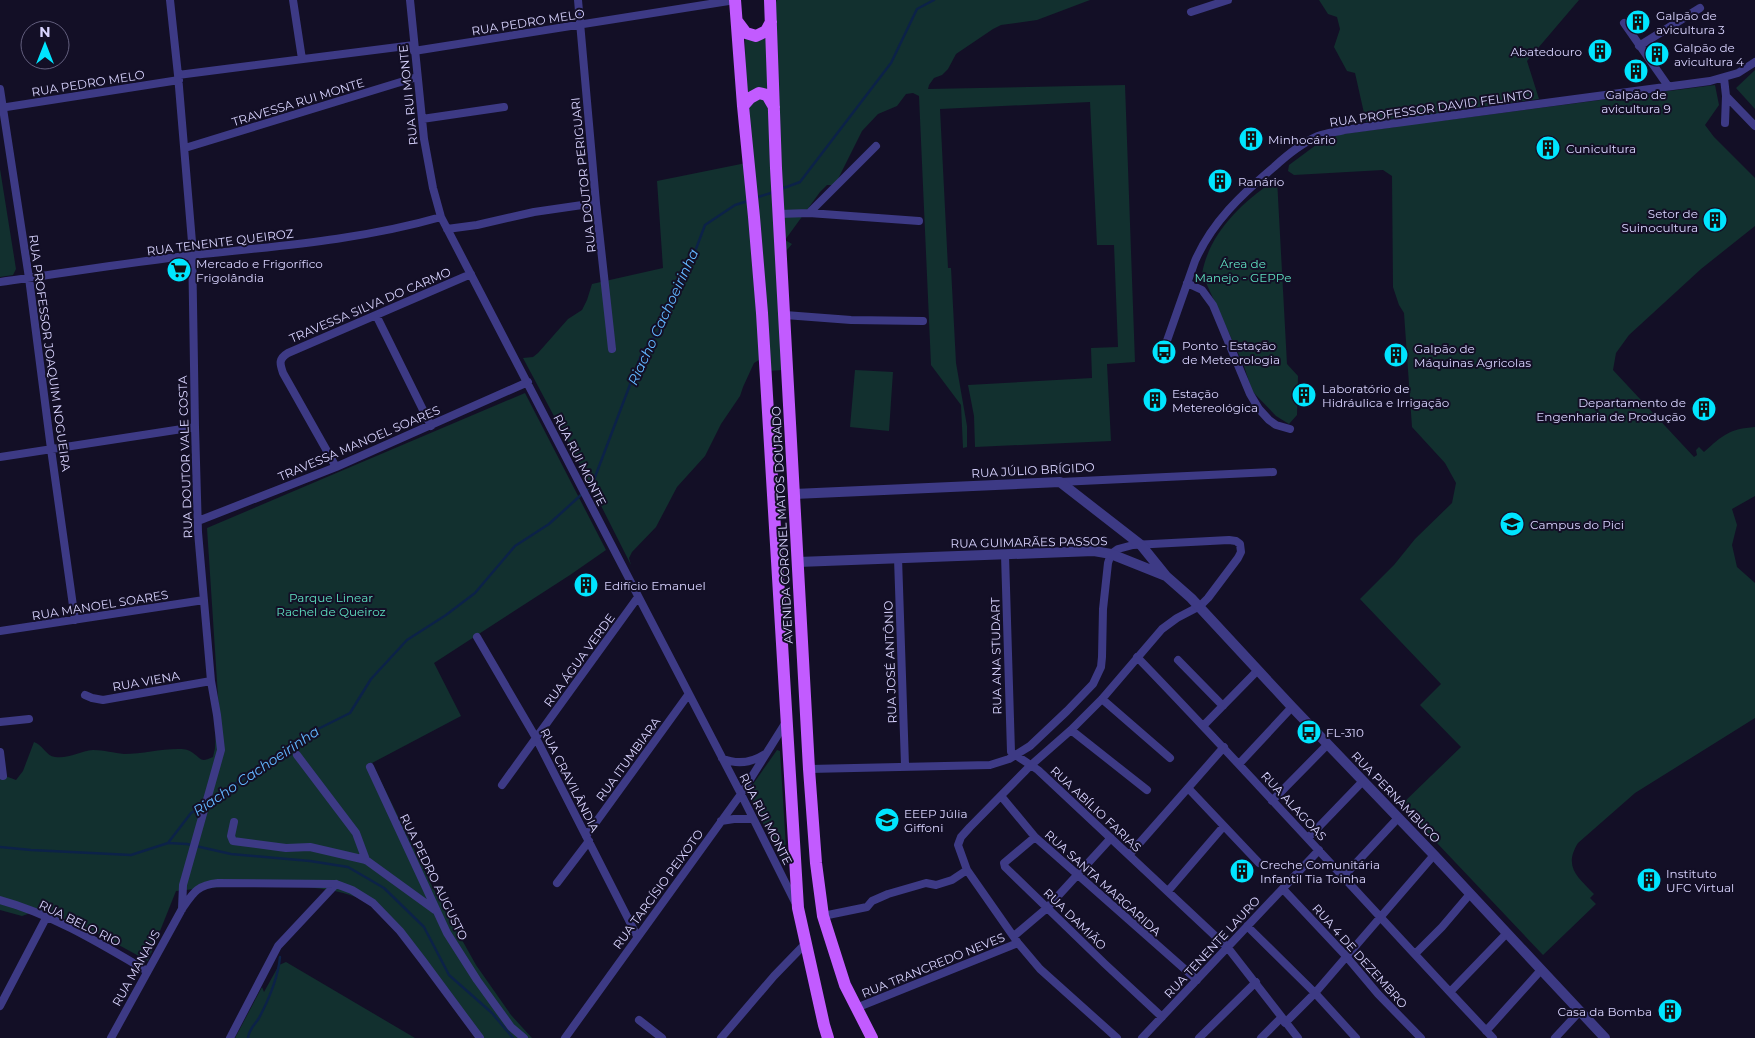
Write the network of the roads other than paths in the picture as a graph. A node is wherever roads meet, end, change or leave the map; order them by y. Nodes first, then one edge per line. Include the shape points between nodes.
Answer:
1 (170, 0) edge
2 (293, 0) edge
3 (410, 0) edge
4 (578, 0) edge
5 (735, 0) edge
6 (770, 0) edge
7 (1228, 0) edge
8 (1700, 8) dead end
9 (1192, 12) dead end
10 (736, 20) junction
11 (772, 22) junction
12 (1624, 24) dead end
13 (580, 25) junction
14 (1640, 46) junction
15 (414, 48) junction
16 (302, 59) junction
17 (1755, 62) edge
18 (179, 78) junction
19 (417, 78) junction
20 (1724, 78) junction
21 (1668, 86) junction
22 (0, 90) edge
23 (1726, 96) junction
24 (743, 106) junction
25 (504, 107) dead end
26 (774, 107) junction
27 (1, 108) edge
28 (422, 119) junction
29 (1725, 123) dead end
30 (1755, 126) edge
31 (876, 146) dead end
32 (185, 148) junction
33 (596, 203) junction
34 (779, 212) junction
35 (809, 213) junction
36 (441, 217) junction
37 (919, 221) dead end
38 (447, 229) junction
39 (192, 256) junction
40 (471, 274) junction
41 (29, 278) junction
42 (0, 282) edge
43 (1187, 283) junction
44 (376, 315) junction
45 (785, 315) junction
46 (923, 321) dead end
47 (612, 348) dead end
48 (1163, 352) dead end
49 (528, 382) junction
50 (430, 426) junction
51 (195, 427) junction
52 (1290, 429) dead end
53 (51, 449) junction
54 (0, 457) edge
55 (336, 467) junction
56 (1273, 472) dead end
57 (1060, 482) junction
58 (794, 494) junction
59 (198, 521) junction
60 (1141, 545) junction
61 (1111, 554) junction
62 (1005, 555) junction
63 (898, 558) junction
64 (798, 562) junction
65 (1166, 576) junction
66 (638, 597) junction
67 (204, 600) junction
68 (1200, 606) junction
69 (75, 620) junction
70 (0, 631) edge
71 (477, 637) dead end
72 (1137, 657) junction
73 (1178, 660) dead end
74 (1258, 670) junction
75 (211, 681) junction
76 (85, 695) dead end
77 (688, 695) junction
78 (1102, 699) junction
79 (1223, 706) junction
80 (1292, 707) junction
81 (29, 719) dead end
82 (0, 722) edge
83 (786, 722) junction
84 (1204, 725) junction
85 (1071, 730) junction
86 (536, 738) junction
87 (1328, 744) junction
88 (1224, 747) junction
89 (0, 752) edge
90 (767, 752) junction
91 (297, 755) dead end
92 (1014, 755) junction
93 (722, 758) junction
94 (1170, 758) dead end
95 (1239, 764) junction
96 (905, 765) junction
97 (1030, 766) junction
98 (370, 767) dead end
99 (809, 769) junction
100 (3, 776) dead end
101 (1363, 781) junction
102 (502, 785) dead end
103 (1188, 788) junction
104 (1147, 790) dead end
105 (741, 794) junction
106 (1001, 796) junction
107 (1272, 801) junction
108 (1398, 818) junction
109 (753, 819) junction
110 (721, 821) junction
111 (234, 822) dead end
112 (1223, 827) junction
113 (1035, 837) junction
114 (587, 838) junction
115 (1111, 838) junction
116 (1308, 838) junction
117 (1319, 850) junction
118 (1129, 855) junction
119 (1434, 855) junction
120 (366, 860) junction
121 (1259, 863) dead end
122 (967, 870) junction
123 (1078, 874) junction
124 (1344, 876) junction
125 (557, 883) dead end
126 (336, 884) junction
127 (1283, 889) junction
128 (1168, 891) junction
129 (1470, 894) junction
130 (0, 900) edge
131 (798, 908) junction
132 (1047, 908) junction
133 (182, 909) junction
134 (436, 910) junction
135 (823, 916) junction
136 (1381, 916) junction
137 (46, 918) junction
138 (1247, 926) junction
139 (1507, 933) junction
140 (638, 936) junction
141 (1016, 940) junction
142 (805, 944) junction
143 (1228, 948) junction
144 (1415, 954) junction
145 (1346, 956) junction
146 (147, 970) junction
147 (1541, 970) junction
148 (1197, 980) junction
149 (1256, 982) junction
150 (1450, 992) junction
151 (1315, 993) junction
152 (0, 1006) edge
153 (856, 1008) junction
154 (1580, 1011) junction
155 (1162, 1017) junction
156 (639, 1020) dead end
157 (1283, 1020) junction
158 (1488, 1035) edge
159 (111, 1038) edge
160 (230, 1038) edge
161 (480, 1038) edge
162 (524, 1038) edge
163 (565, 1038) edge
164 (662, 1038) edge
165 (721, 1038) edge
166 (828, 1038) edge
167 (872, 1038) edge
168 (1116, 1038) edge
169 (1142, 1038) edge
170 (1199, 1038) edge
171 (1261, 1038) edge
172 (1298, 1038) edge
173 (1356, 1038) edge
174 (1421, 1038) edge
175 (1555, 1038) edge
176 (1605, 1038) edge

1 - 18 street, RUA DOUTOR VALE COSTA
2 - 16 street
3 - 15 street, RUA RUI MONTE
4 - 13 street, RUA DOUTOR PERIGUARI
5 - 10 main road, AVENIDA CORONEL MATOS DOURADO
5 - 13 street, RUA PEDRO MELO
6 - 11 main road, AVENIDA CORONEL MATOS DOURADO
7 - 9 street
8 - 14 street
10 - 11 main road via 746,33 756,36 766,32
10 - 24 main road, AVENIDA CORONEL MATOS DOURADO
11 - 26 main road, AVENIDA CORONEL MATOS DOURADO
12 - 14 street
13 - 15 street, RUA PEDRO MELO
13 - 33 street, RUA DOUTOR PERIGUARI
14 - 21 street
15 - 16 street, RUA PEDRO MELO
15 - 19 street, RUA RUI MONTE
16 - 18 street, RUA PEDRO MELO
17 - 20 street, RUA PROFESSOR DAVID FELINTO
18 - 27 street, RUA PEDRO MELO
18 - 32 street, RUA DOUTOR VALE COSTA
19 - 28 street, RUA RUI MONTE
19 - 32 street, TRAVESSA RUI MONTE
20 - 21 street, RUA PROFESSOR DAVID FELINTO
20 - 23 street
21 - 43 street, RUA PROFESSOR DAVID FELINTO via 1318,136 1285,157 1222,216 1201,246
22 - 27 street, RUA PROFESSOR JOAQUIM NOGUEIRA
23 - 29 street
23 - 30 street
24 - 26 main road via 759,92 767,96
24 - 83 main road, AVENIDA CORONEL MATOS DOURADO via 762,323
25 - 28 street
26 - 34 main road, AVENIDA CORONEL MATOS DOURADO
27 - 41 street, RUA PROFESSOR JOAQUIM NOGUEIRA
28 - 36 street, RUA RUI MONTE via 430,175
31 - 35 street
32 - 39 street, RUA DOUTOR VALE COSTA
33 - 38 street
33 - 47 street, RUA DOUTOR PERIGUARI
34 - 35 street
34 - 45 main road, AVENIDA CORONEL MATOS DOURADO
35 - 37 street
36 - 38 street, RUA RUI MONTE
36 - 39 street, RUA TENENTE QUEIROZ via 357,237
38 - 40 street, RUA RUI MONTE
39 - 41 street, RUA TENENTE QUEIROZ
39 - 51 street, RUA DOUTOR VALE COSTA
40 - 44 street, TRAVESSA SILVA DO CARMO
40 - 49 street, RUA RUI MONTE
41 - 42 street, RUA TENENTE QUEIROZ
41 - 53 street, RUA PROFESSOR JOAQUIM NOGUEIRA
43 - 48 street, RUA PROFESSOR DAVID FELINTO
43 - 52 street via 1202,290 1212,305 1259,410 1276,425
44 - 50 street
44 - 55 street, TRAVESSA SILVA DO CARMO via 288,353 280,360 300,405
45 - 46 street
45 - 58 main road, AVENIDA CORONEL MATOS DOURADO
49 - 50 street, TRAVESSA MANOEL SOARES
49 - 66 street, RUA RUI MONTE
50 - 55 street, TRAVESSA MANOEL SOARES
51 - 53 street
51 - 59 street, RUA DOUTOR VALE COSTA
53 - 54 street
53 - 69 street, RUA PROFESSOR JOAQUIM NOGUEIRA
55 - 59 street, TRAVESSA MANOEL SOARES
56 - 57 street, RUA JÚLIO BRÍGIDO
57 - 58 street, RUA JÚLIO BRÍGIDO
57 - 60 street, RUA PERNAMBUCO
58 - 64 main road, AVENIDA CORONEL MATOS DOURADO
59 - 67 street, RUA DOUTOR VALE COSTA
60 - 61 street, RUA GUIMARÃES PASSOS via 1126,545
60 - 65 street, RUA PERNAMBUCO
60 - 68 street, RUA GUIMARÃES PASSOS via 1229,540 1240,544 1238,558
61 - 62 street, RUA GUIMARÃES PASSOS via 1094,551
61 - 65 street, RUA PERNAMBUCO
61 - 92 street via 1105,585 1102,657 1098,675 1067,711 1030,746
62 - 63 street, RUA GUIMARÃES PASSOS
62 - 92 street, RUA ANA STUDART via 1010,749
63 - 64 street, RUA GUIMARÃES PASSOS
63 - 96 street, RUA JOSÉ ANTÔNIO
64 - 99 main road, AVENIDA CORONEL MATOS DOURADO
65 - 68 street, RUA PERNAMBUCO
66 - 77 street, RUA RUI MONTE
66 - 86 street, RUA ÁGUA VERDE
67 - 69 street, RUA MANOEL SOARES
67 - 75 street, RUA DOUTOR VALE COSTA
68 - 72 street via 1170,623
68 - 74 street, RUA PERNAMBUCO
69 - 70 street, RUA MANOEL SOARES
71 - 86 street, RUA CRAVILÂNDIA
72 - 78 street
72 - 84 street, RUA ALAGOAS
73 - 79 street
74 - 79 street
74 - 80 street, RUA PERNAMBUCO
75 - 76 street, RUA VIENA via 102,700
75 - 133 street, RUA DOUTOR VALE COSTA via 221,750 183,885
77 - 93 street, RUA RUI MONTE
77 - 114 street, RUA ITUMBIARA
78 - 85 street
78 - 94 street
79 - 84 street
80 - 87 street, RUA PERNAMBUCO
80 - 95 street
81 - 82 street
83 - 90 street, RUA TARCÍSIO PEIXOTO
83 - 131 main road, AVENIDA CORONEL MATOS DOURADO
84 - 88 street, RUA ALAGOAS
85 - 97 street
85 - 104 street
86 - 102 street, RUA ÁGUA VERDE
86 - 114 street, RUA CRAVILÂNDIA
87 - 101 street, RUA PERNAMBUCO
87 - 107 street
88 - 95 street, RUA ALAGOAS
88 - 103 street
89 - 100 street
90 - 93 street via 748,762 730,762
90 - 105 street, RUA TARCÍSIO PEIXOTO
91 - 120 street via 356,833
92 - 96 street via 990,765
92 - 97 street, RUA ABÍLIO FARIAS
93 - 105 street, RUA RUI MONTE
95 - 107 street, RUA ALAGOAS
96 - 99 street
97 - 106 street
97 - 115 street, RUA ABÍLIO FARIAS
98 - 134 street, RUA PEDRO AUGUSTO
99 - 135 main road, AVENIDA CORONEL MATOS DOURADO
101 - 108 street, RUA PERNAMBUCO
101 - 116 street
103 - 112 street
103 - 118 street
105 - 109 street, RUA RUI MONTE
105 - 110 street, RUA TARCÍSIO PEIXOTO
106 - 113 street, RUA SANTA MARGARIDA
106 - 122 street via 961,837 958,848
107 - 116 street, RUA ALAGOAS
108 - 119 street, RUA PERNAMBUCO
108 - 124 street
109 - 110 street
109 - 131 street, RUA RUI MONTE
110 - 140 street, RUA TARCÍSIO PEIXOTO
111 - 120 street via 231,836 234,841 286,848 310,847
112 - 121 street
112 - 128 street
113 - 123 street, RUA SANTA MARGARIDA
113 - 132 street, RUA DAMIÃO via 1004,866
114 - 125 street, RUA ITUMBIARA
114 - 140 street, RUA CRAVILÂNDIA
115 - 118 street, RUA ABÍLIO FARIAS
115 - 123 street, RUA TRANCREDO NEVES
116 - 117 street, RUA ALAGOAS
117 - 124 street, RUA ALAGOAS
117 - 127 street, RUA TENENTE LAURO
118 - 128 street, RUA ABÍLIO FARIAS
119 - 129 street, RUA PERNAMBUCO
119 - 136 street
120 - 134 street
122 - 135 street via 952,880 936,885 926,883 888,894 867,907
122 - 141 street
123 - 132 street, RUA TRANCREDO NEVES
123 - 148 street, RUA SANTA MARGARIDA
124 - 136 street, RUA ALAGOAS
126 - 133 street via 208,884 193,893
126 - 160 street via 278,946
126 - 161 street via 373,903 423,961
127 - 138 street, RUA TENENTE LAURO
127 - 145 street, RUA 4 DE DEZEMBRO
128 - 143 street, RUA ABÍLIO FARIAS
129 - 139 street, RUA PERNAMBUCO
129 - 144 street
130 - 137 street, RUA BELO RIO
131 - 142 main road, AVENIDA CORONEL MATOS DOURADO
132 - 141 street, RUA TRANCREDO NEVES
132 - 155 street, RUA DAMIÃO
133 - 146 street, RUA MANAUS
134 - 162 street, RUA PEDRO AUGUSTO via 477,980 511,1027
135 - 153 main road, AVENIDA CORONEL MATOS DOURADO via 836,961
136 - 144 street, RUA ALAGOAS
136 - 145 street
137 - 146 street, RUA BELO RIO via 87,936
137 - 152 street
138 - 143 street, RUA TENENTE LAURO
138 - 151 street
139 - 147 street, RUA PERNAMBUCO
139 - 150 street
140 - 163 street, RUA TARCÍSIO PEIXOTO
141 - 153 street, RUA TRANCREDO NEVES
141 - 168 street via 1040,969
142 - 165 street
142 - 166 main road, AVENIDA CORONEL MATOS DOURADO
143 - 148 street, RUA TENENTE LAURO
143 - 149 street, RUA ABÍLIO FARIAS
144 - 150 street, RUA ALAGOAS
145 - 151 street
145 - 174 street, RUA 4 DE DEZEMBRO
146 - 159 street, RUA MANAUS
147 - 154 street, RUA PERNAMBUCO
147 - 158 street
148 - 155 street, RUA TENENTE LAURO
149 - 157 street, RUA ABÍLIO FARIAS
149 - 170 street
150 - 158 street, RUA ALAGOAS
151 - 157 street
151 - 173 street
153 - 167 main road, AVENIDA CORONEL MATOS DOURADO
154 - 175 street
154 - 176 street, RUA PERNAMBUCO
155 - 169 street, RUA TENENTE LAURO
156 - 164 street
157 - 171 street
157 - 172 street, RUA ABÍLIO FARIAS

